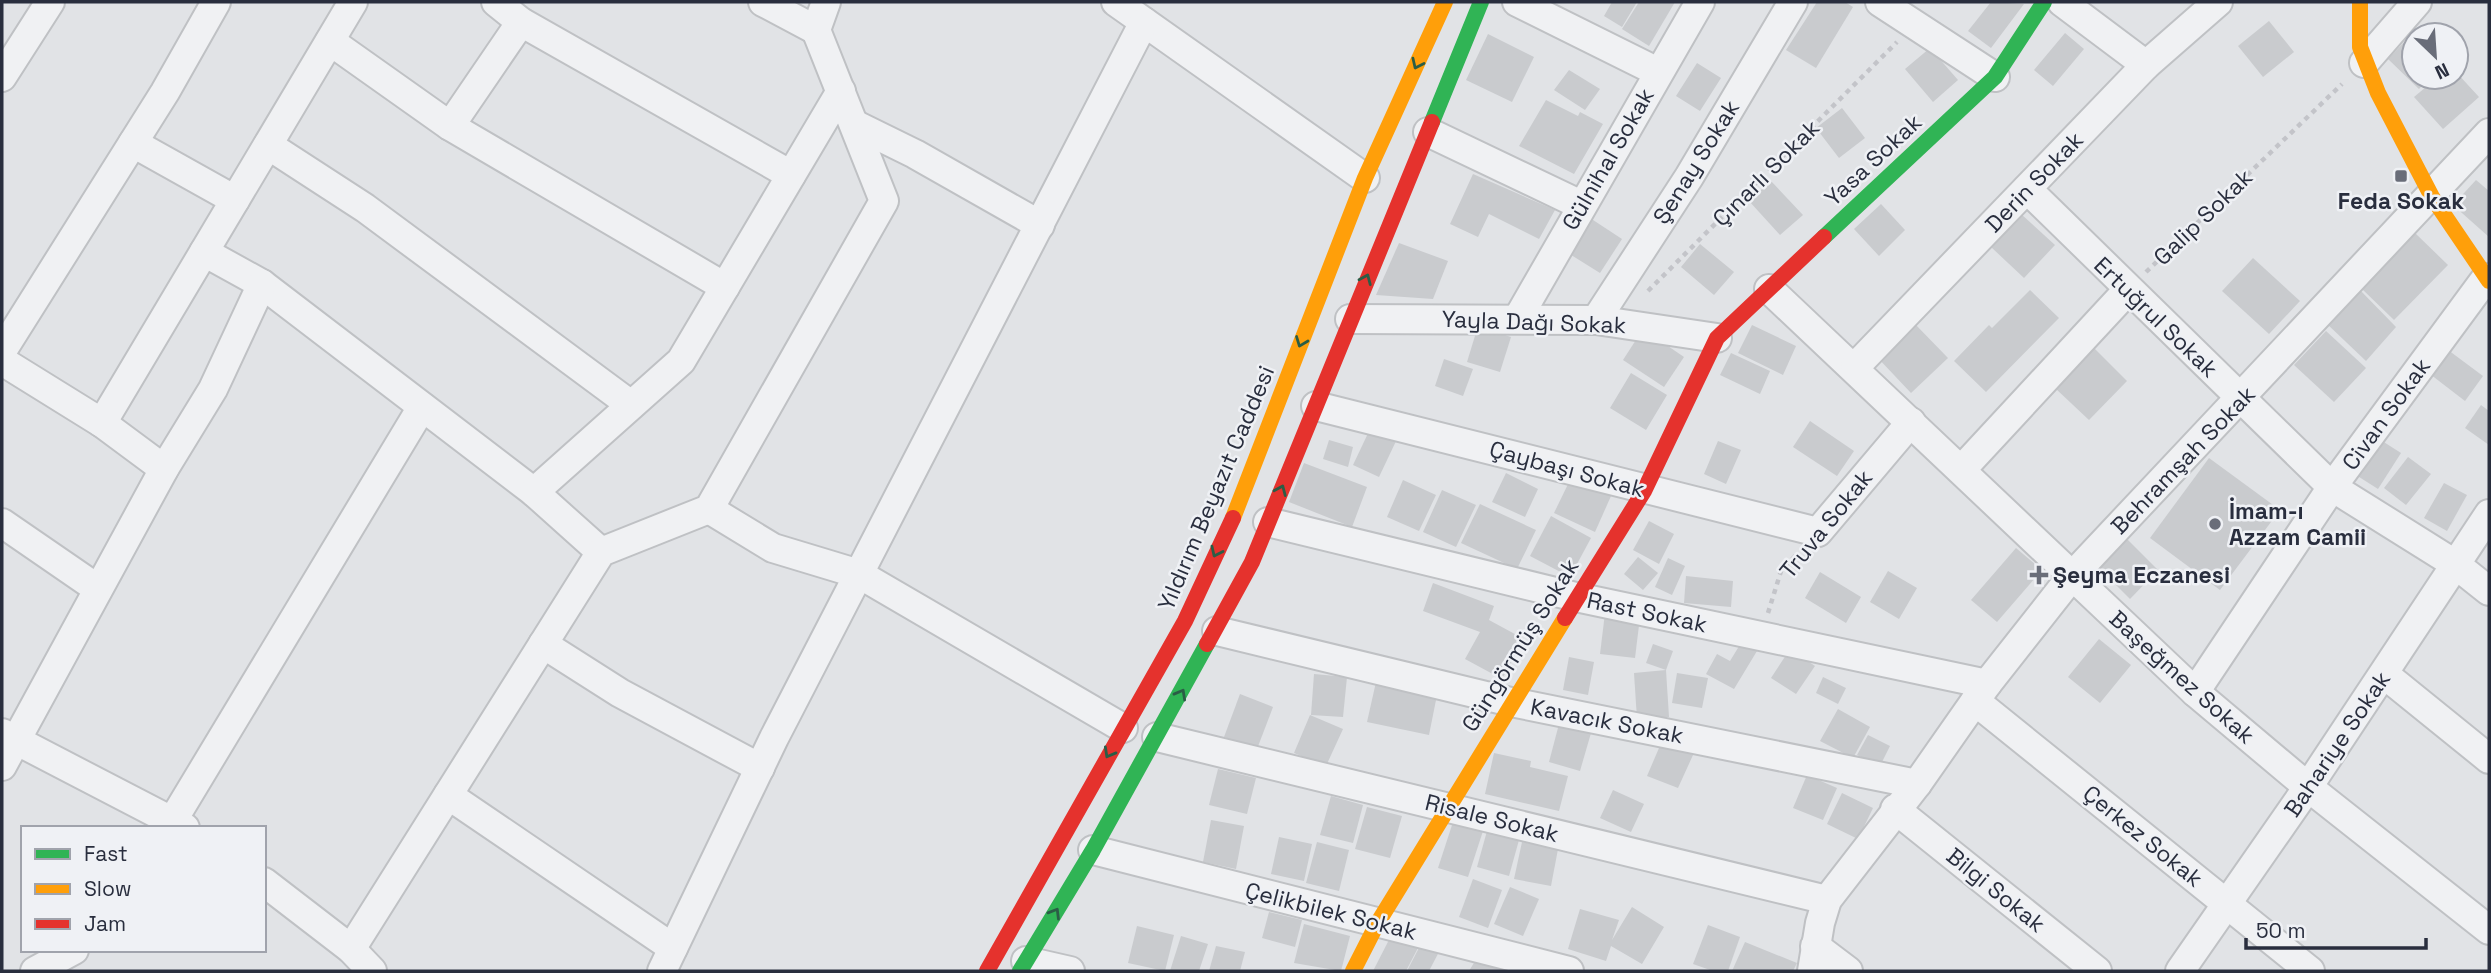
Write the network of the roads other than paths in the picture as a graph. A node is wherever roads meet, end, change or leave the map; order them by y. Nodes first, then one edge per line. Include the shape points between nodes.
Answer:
1 (50, 2) edge
2 (216, 2) edge
3 (353, 2) edge
4 (496, 2) edge
5 (763, 2) edge
6 (826, 2) edge
7 (1116, 2) edge
8 (1445, 2) edge
9 (1481, 2) edge
10 (1517, 2) edge
11 (1700, 2) edge
12 (1793, 2) edge
13 (1880, 2) edge
14 (2044, 2) edge
15 (2062, 2) edge
16 (2218, 2) edge
17 (2360, 2) edge
18 (2417, 2) edge
19 (521, 22) junction
20 (1144, 22) junction
21 (817, 30) junction
22 (330, 41) junction
23 (2364, 63) junction
24 (2146, 65) junction
25 (1658, 72) junction
26 (1995, 77) junction
27 (2, 78) edge
28 (841, 91) junction
29 (854, 124) junction
30 (450, 126) junction
31 (1428, 132) junction
32 (2489, 133) edge
33 (133, 143) junction
34 (268, 145) junction
35 (791, 175) junction
36 (1365, 178) junction
37 (2027, 189) junction
38 (2432, 197) junction
39 (235, 200) junction
40 (1581, 205) junction
41 (1040, 225) junction
42 (204, 252) junction
43 (2488, 280) edge
44 (262, 284) junction
45 (725, 287) junction
46 (1769, 289) junction
47 (2128, 290) junction
48 (1518, 318) junction
49 (1350, 319) junction
50 (1596, 320) junction
51 (1717, 338) junction
52 (2, 351) edge
53 (2, 361) edge
54 (1855, 367) junction
55 (2241, 400) junction
56 (631, 405) junction
57 (1317, 405) junction
58 (422, 407) junction
59 (1911, 422) junction
60 (102, 423) junction
61 (164, 469) junction
62 (1962, 469) junction
63 (2332, 487) junction
64 (1644, 491) junction
65 (534, 492) junction
66 (709, 509) junction
67 (2489, 514) edge
68 (1268, 522) junction
69 (2, 523) edge
70 (1818, 532) joint
71 (601, 552) junction
72 (2455, 564) junction
73 (859, 574) junction
74 (2072, 576) junction
75 (98, 589) junction
76 (2489, 592) edge
77 (1576, 597) junction
78 (1216, 631) junction
79 (543, 644) junction
80 (2384, 674) junction
81 (2195, 692) junction
82 (1981, 693) junction
83 (1511, 702) junction
84 (1123, 728) junction
85 (8, 737) edge
86 (1157, 737) junction
87 (2489, 759) edge
88 (2, 766) edge
89 (760, 768) junction
90 (1917, 783) junction
91 (2308, 787) junction
92 (448, 795) junction
93 (1448, 806) junction
94 (1895, 810) junction
95 (179, 824) edge
96 (1093, 850) junction
97 (266, 884) edge
98 (1827, 900) junction
99 (2228, 904) junction
100 (1377, 924) junction
101 (2488, 925) edge
102 (351, 949) junction
103 (70, 952) edge
104 (1813, 959) edge
105 (667, 960) edge
106 (1023, 966) edge
107 (35, 971) edge
108 (372, 971) edge
109 (987, 971) edge
110 (1070, 971) edge
111 (1353, 971) edge
112 (1569, 971) edge
113 (1848, 971) edge
114 (2097, 971) edge
115 (2180, 971) edge
116 (2310, 971) edge

1 - 27 street
2 - 33 street
3 - 22 street
4 - 19 street
5 - 21 street
6 - 21 street
7 - 20 street
8 -> 36 main road, Yıldırım Beyazıt Caddesi
9 - 31 main road
10 - 25 street
11 - 25 street, Gülnihal Sokak
12 - 50 street, Şenay Sokak via 1689,177
13 - 26 street
14 - 26 main road, Yasa Sokak
15 - 24 street
16 - 24 street, Derin Sokak
17 - 23 main road
18 - 23 street
19 - 30 street
19 - 35 street
20 - 36 street
20 - 41 street
21 - 28 street
22 - 30 street
22 - 34 street
23 - 38 main road
24 - 37 street, Derin Sokak
25 - 40 street, Gülnihal Sokak
26 - 46 main road, Yasa Sokak
28 - 29 street
28 - 35 street
29 - 41 street
29 - 66 street via 884,201
30 - 45 street
31 - 40 street
49 -> 31 main road
32 - 38 street
33 - 39 street
33 - 52 street
34 - 39 street
34 - 56 street via 365,208
35 - 45 street
36 -> 84 main road, Yıldırım Beyazıt Caddesi via 1242,497 1185,621
37 - 47 street, Ertuğrul Sokak
37 - 54 street, Derin Sokak
38 - 43 main road
38 - 55 street, Behramşah Sokak
39 - 42 street
40 - 48 street, Gülnihal Sokak
41 - 73 street
42 - 44 street
42 - 60 street
43 - 63 street, Civan Sokak
44 - 58 street
44 - 61 street via 213,389
45 - 56 street via 681,361
46 - 51 main road, Yasa Sokak
46 - 54 street, Başeğmez Sokak
47 - 55 street, Ertuğrul Sokak
47 - 62 street
48 - 49 street, Yayla Dağı Sokak
48 - 50 street, Yayla Dağı Sokak
49 - 57 main road
50 - 51 street, Yayla Dağı Sokak
51 - 64 main road, Güngörmüş Sokak
53 - 60 street
54 - 59 street, Başeğmez Sokak
55 - 63 street, Ertuğrul Sokak
55 - 74 street, Behramşah Sokak
56 - 65 street
57 - 64 street, Çaybaşı Sokak via 1546,461
68 -> 57 main road
58 - 65 street
58 - 95 street
59 - 62 street, Başeğmez Sokak
59 - 70 street, Truva Sokak
60 - 61 street
61 - 75 street
62 - 74 street, Başeğmez Sokak
63 - 72 street, Ertuğrul Sokak
63 - 81 street, Civan Sokak
64 - 70 street, Çaybaşı Sokak
64 - 77 main road, Güngörmüş Sokak
65 - 71 street
66 - 71 street
66 - 73 street via 773,548
67 - 72 street, Bahariye Sokak
68 - 77 street, Rast Sokak
68 - 78 main road
69 - 75 street
71 - 79 street
72 - 76 street, Ertuğrul Sokak
72 - 80 street, Bahariye Sokak
73 - 84 street
73 - 89 street
74 - 81 street, Başeğmez Sokak
74 - 82 street, Behramşah Sokak
75 - 85 street
77 - 82 street, Rast Sokak via 1761,636
77 - 83 main road, Güngörmüş Sokak
78 - 83 street, Kavacık Sokak
86 -> 78 main road
79 - 89 street via 620,693
79 - 92 street
80 - 87 street
80 - 91 street, Bahariye Sokak
81 - 91 street, Başeğmez Sokak
82 - 90 street, Behramşah Sokak
82 - 99 street, Çerkez Sokak
83 - 90 street, Kavacık Sokak
83 - 93 main road, Güngörmüş Sokak
84 -> 109 main road, Yıldırım Beyazıt Caddesi
85 - 88 street
85 - 95 street
86 - 93 street, Risale Sokak
86 - 96 main road
89 - 105 street
90 - 94 street, Behramşah Sokak
91 - 99 street, Bahariye Sokak
91 - 101 street, Başeğmez Sokak
92 - 102 street
92 - 105 street
93 - 98 street, Risale Sokak
93 - 100 main road, Güngörmüş Sokak
94 - 98 street, Behramşah Sokak
94 - 114 street, Bilgi Sokak
96 - 100 street, Çelikbilek Sokak
106 -> 96 main road
97 - 102 street
98 - 104 street, Behramşah Sokak
99 - 115 street, Bahariye Sokak
99 - 116 street, Çerkez Sokak
100 - 111 main road, Güngörmüş Sokak
100 - 112 street, Çelikbilek Sokak
102 - 108 street
103 - 107 street
104 - 113 street
106 - 110 street

